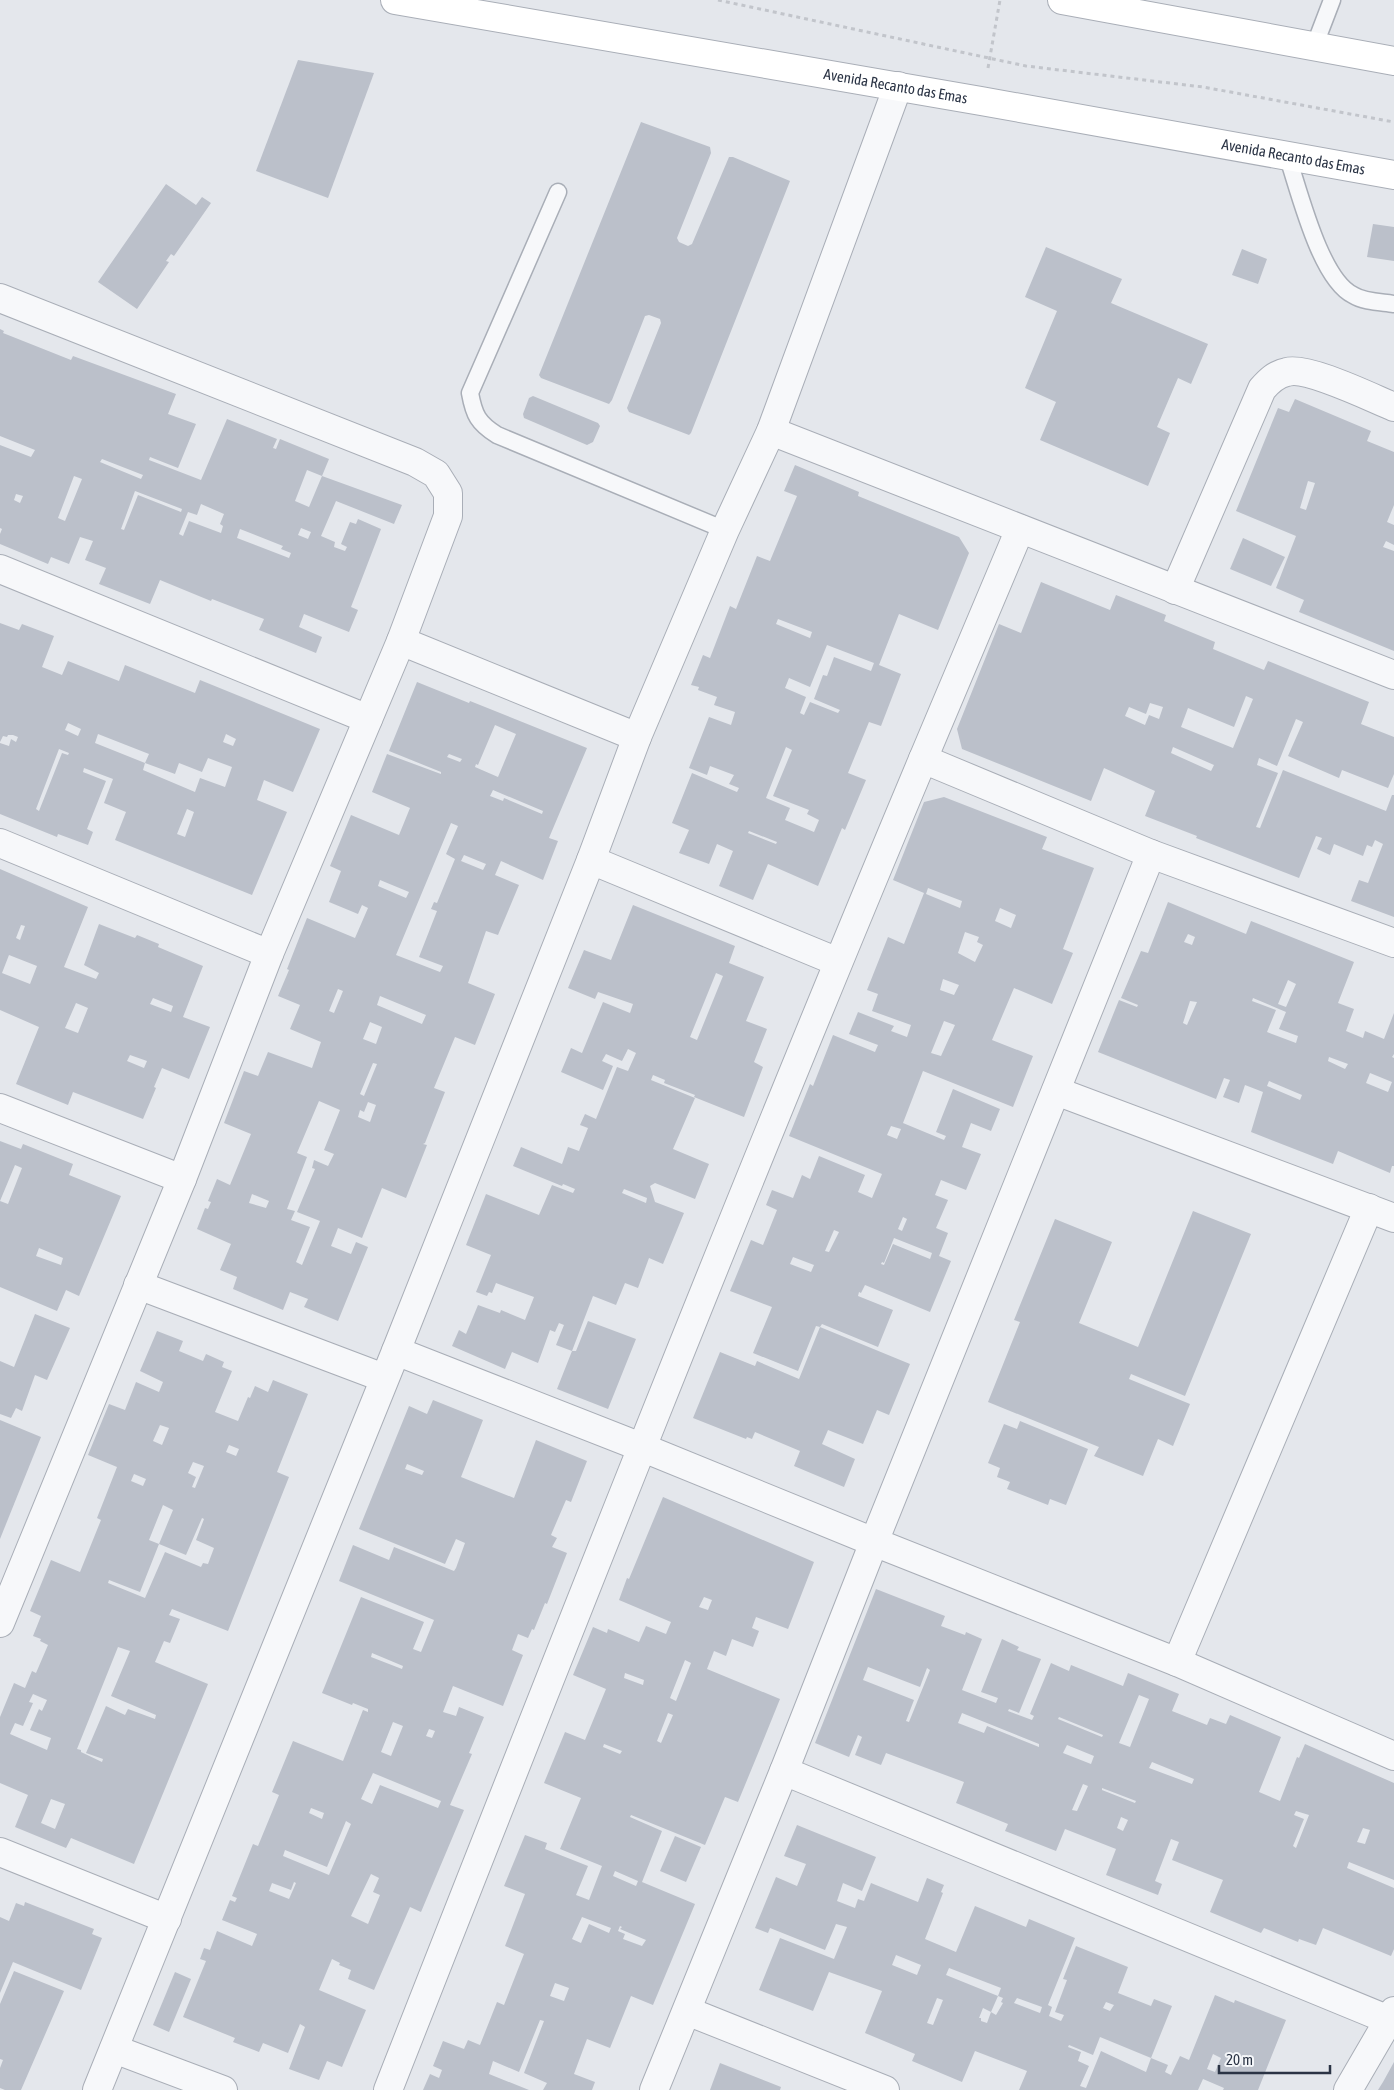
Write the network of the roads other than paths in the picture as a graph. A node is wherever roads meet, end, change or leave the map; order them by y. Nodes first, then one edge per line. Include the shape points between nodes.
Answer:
1 (395, 0) edge
2 (1062, 0) edge
3 (1332, 0) edge
4 (1119, 5) edge
5 (1314, 47) junction
6 (1394, 61) edge
7 (898, 86) junction
8 (1288, 155) junction
9 (1394, 175) edge
10 (558, 192) dead end
11 (0, 298) edge
12 (1394, 304) edge
13 (1394, 407) edge
14 (771, 431) junction
15 (1020, 529) junction
16 (725, 530) junction
17 (0, 569) edge
18 (1175, 590) junction
19 (401, 641) junction
20 (1394, 676) edge
21 (368, 719) junction
22 (637, 737) junction
23 (923, 759) junction
24 (0, 843) edge
25 (1151, 854) junction
26 (591, 860) junction
27 (1394, 944) edge
28 (268, 954) junction
29 (838, 962) junction
30 (1056, 1091) junction
31 (0, 1108) edge
32 (182, 1179) junction
33 (1369, 1208) junction
34 (1394, 1218) edge
35 (138, 1285) junction
36 (396, 1351) junction
37 (384, 1378) junction
38 (641, 1447) junction
39 (874, 1542) junction
40 (0, 1623) edge
41 (1177, 1662) junction
42 (1394, 1756) edge
43 (784, 1772) junction
44 (0, 1852) edge
45 (168, 1919) junction
46 (687, 2011) junction
47 (1391, 2015) edge
48 (114, 2049) junction
49 (97, 2090) edge
50 (223, 2090) edge
51 (388, 2090) edge
52 (654, 2090) edge
53 (885, 2090) edge
54 (1348, 2090) edge

1 - 7 main road, Avenida Recanto das Emas
2 - 4 main road
3 - 5 lane
4 - 5 main road
5 - 6 main road
7 - 8 main road, Avenida Recanto das Emas
7 - 14 street
8 - 9 main road, Avenida Recanto das Emas
8 - 12 lane via 1323,260 1336,282 1353,296
10 - 16 lane via 470,393 473,410 482,426 496,435
11 - 19 street via 415,462 436,474 448,493 448,516
13 - 18 street via 1307,372 1288,371 1272,378 1262,389
14 - 15 street
14 - 16 street
15 - 18 street
15 - 23 street
16 - 22 street
17 - 21 street
18 - 20 street
19 - 21 street
19 - 22 street
21 - 28 street
22 - 26 street
23 - 25 street
23 - 29 street
24 - 28 street
25 - 27 street
25 - 30 street
26 - 29 street
26 - 36 street
28 - 32 street
29 - 38 street
30 - 33 street
30 - 39 street
31 - 32 street
32 - 35 street
33 - 34 street
33 - 41 street
35 - 37 street
35 - 40 street
36 - 37 street
36 - 38 street
37 - 45 street
38 - 39 street
38 - 51 street
39 - 41 street
39 - 43 street
41 - 42 street
43 - 46 street
43 - 47 street
44 - 45 street
45 - 48 street
46 - 52 street
46 - 53 street
47 - 54 street
48 - 49 street
48 - 50 street

